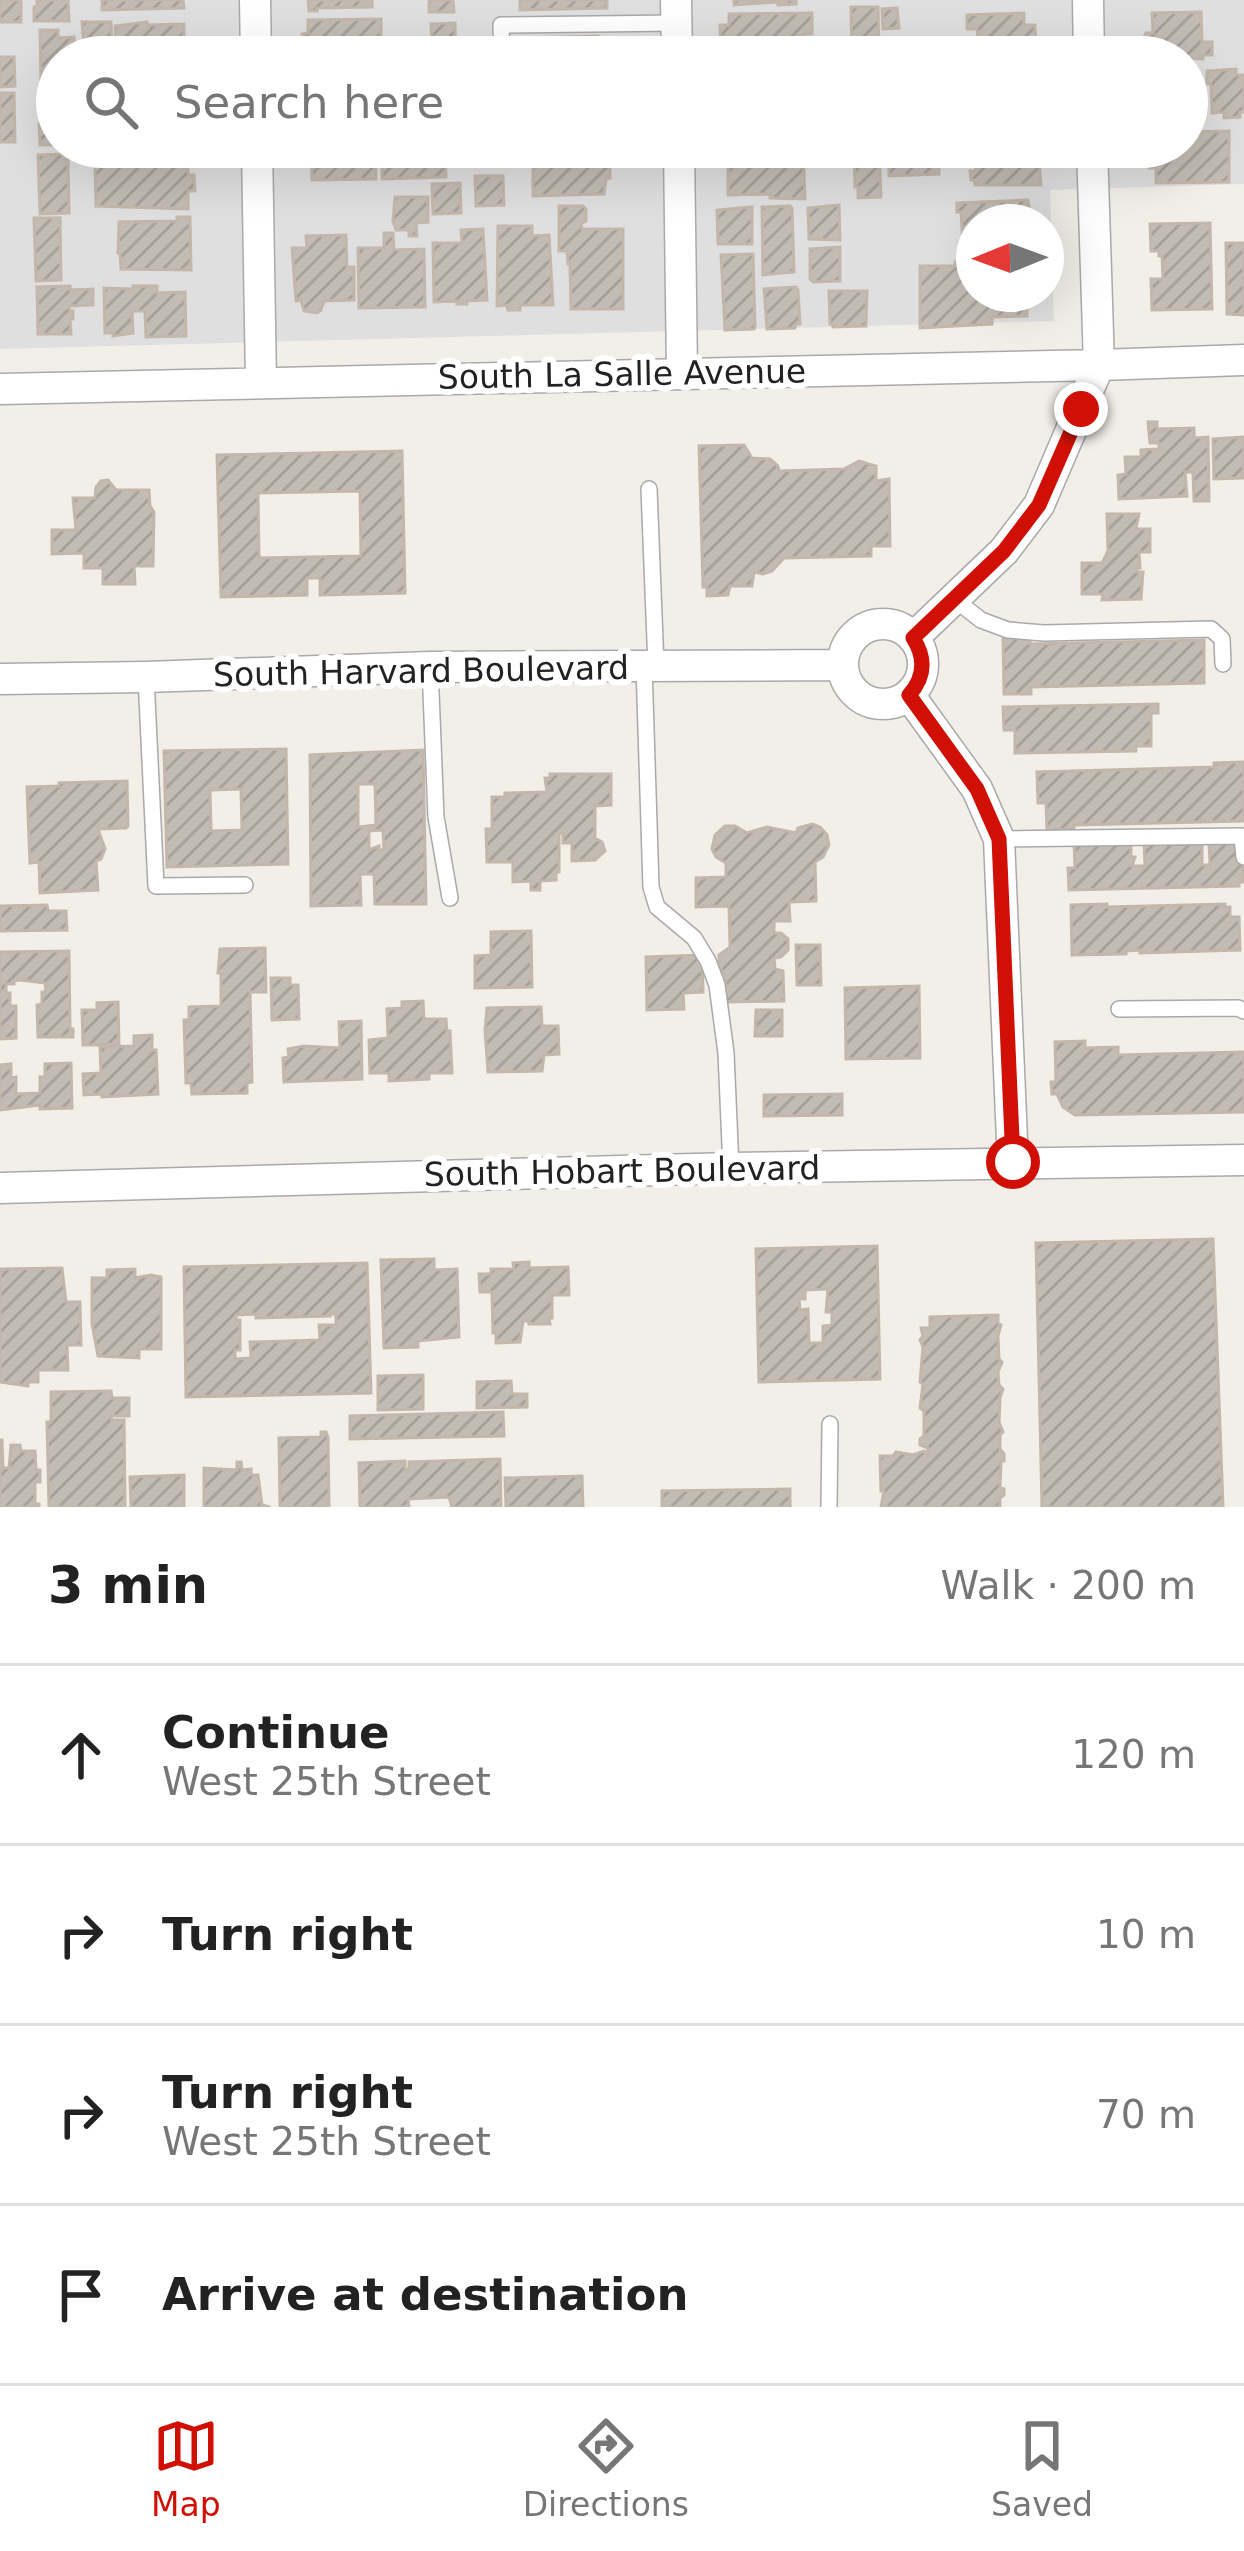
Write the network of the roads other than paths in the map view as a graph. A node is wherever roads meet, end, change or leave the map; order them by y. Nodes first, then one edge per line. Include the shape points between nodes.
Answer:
1 (255, 0) edge
2 (1088, 0) edge
3 (677, 11) edge
4 (256, 36) edge
5 (501, 36) edge
6 (1089, 36) edge
7 (257, 168) edge
8 (679, 168) edge
9 (1093, 168) edge
10 (1244, 360) edge
11 (1099, 365) junction
12 (682, 373) junction
13 (261, 382) junction
14 (0, 389) edge
15 (649, 490) dead end
16 (953, 598) junction
17 (913, 638) junction
18 (1223, 664) dead end
19 (843, 665) junction
20 (650, 666) junction
21 (430, 667) junction
22 (146, 677) junction
23 (0, 679) edge
24 (909, 695) junction
25 (999, 839) junction
26 (1244, 857) edge
27 (245, 885) dead end
28 (450, 898) dead end
29 (1119, 1009) dead end
30 (1244, 1011) edge
31 (1244, 1160) edge
32 (1013, 1162) junction
33 (731, 1168) junction
34 (0, 1188) edge
35 (830, 1424) dead end
36 (830, 1507) edge

1 - 4 street
2 - 6 street
3 - 5 lane via 501,25
7 - 13 street
8 - 12 street
9 - 11 street
10 - 11 street, South La Salle Avenue
11 - 12 street, South La Salle Avenue
11 - 16 street via 1039,505
12 - 13 street, South La Salle Avenue
13 - 14 street, South La Salle Avenue
15 - 20 lane
16 - 17 street
16 - 18 lane via 1008,630 1211,629 1222,639
17 - 19 street via 892,625 868,627 850,642
17 - 24 street via 923,661
19 - 20 street, South Harvard Boulevard
19 - 24 street via 851,689 873,704
20 - 21 street, South Harvard Boulevard
20 - 33 lane via 650,887 657,908 694,938 717,985
21 - 22 street, South Harvard Boulevard
21 - 28 lane via 436,817
22 - 23 street, South Harvard Boulevard
22 - 27 lane via 156,886
24 - 25 street via 977,789
25 - 26 lane via 1242,836
25 - 32 street
29 - 30 lane
31 - 32 street, South Hobart Boulevard
32 - 33 street, South Hobart Boulevard
33 - 34 street, South Hobart Boulevard
35 - 36 lane

